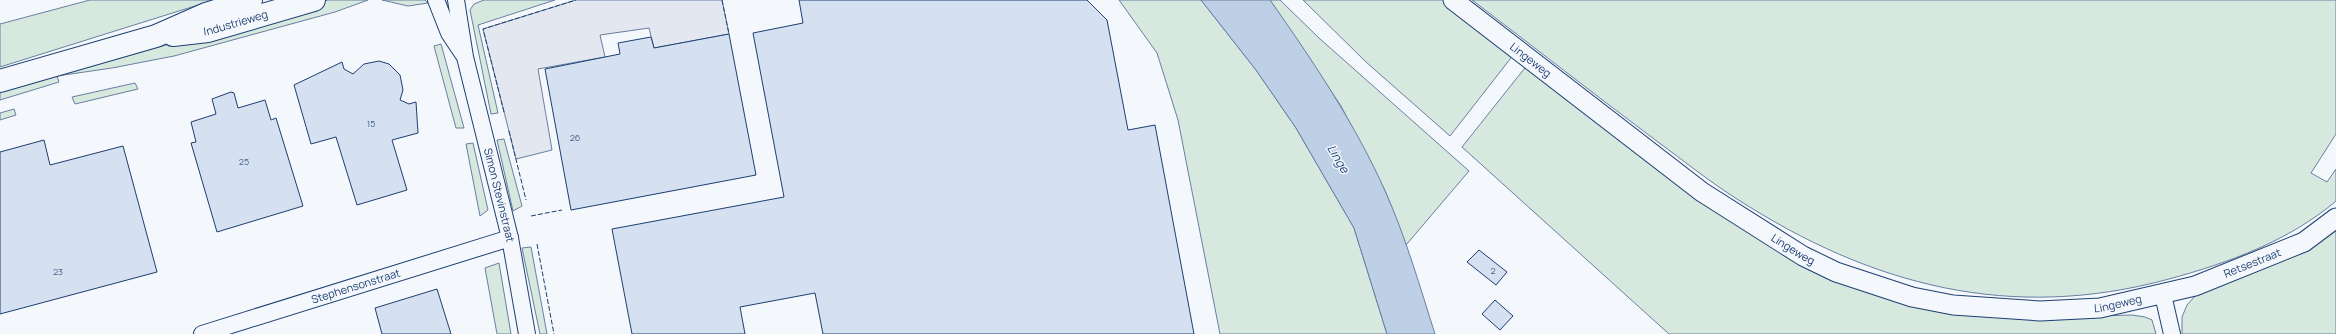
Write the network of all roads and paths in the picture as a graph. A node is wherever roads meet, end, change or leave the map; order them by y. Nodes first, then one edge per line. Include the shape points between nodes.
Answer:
1 (251, 0) edge
2 (314, 0) edge
3 (436, 0) edge
4 (456, 0) edge
5 (1453, 0) edge
6 (156, 36) junction
7 (465, 57) junction
8 (0, 81) edge
9 (2336, 218) edge
10 (510, 238) junction
11 (2163, 294) junction
12 (202, 334) edge
13 (526, 334) edge
14 (2172, 334) edge

1 - 6 main road, Industrieweg via 206,14
2 - 6 main road, Industrieweg via 208,31
3 - 7 street, Simon Stevinstraat via 449,33
4 - 7 street, Simon Stevinstraat
5 - 11 street, Lingeweg via 1702,192 1803,256 1836,272 1912,297 1953,305 2032,311 2100,308
6 - 8 main road, Industrieweg
7 - 10 street, Simon Stevinstraat
9 - 11 street, Retsestraat via 2304,242 2195,286
10 - 12 street, Stephensonstraat
10 - 13 street, Simon Stevinstraat
11 - 14 street

